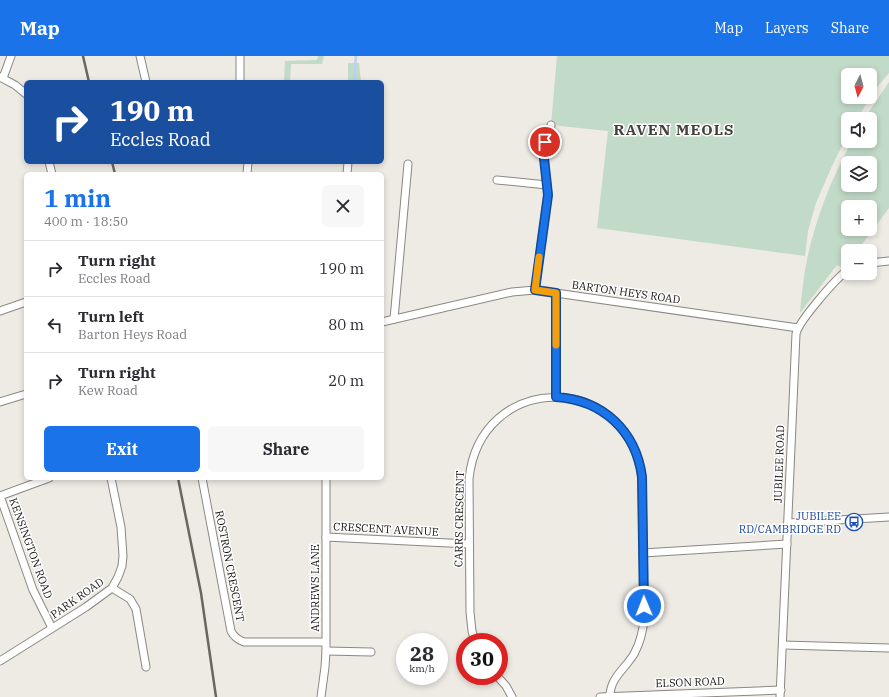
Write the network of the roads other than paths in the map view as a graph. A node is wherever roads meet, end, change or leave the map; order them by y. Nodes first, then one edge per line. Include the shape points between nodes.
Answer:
1 (11, 56) edge
2 (140, 56) edge
3 (240, 56) edge
4 (2, 78) edge
5 (146, 80) edge
6 (240, 80) edge
7 (24, 92) edge
8 (551, 125) dead end
9 (408, 164) dead end
10 (497, 180) dead end
11 (547, 185) junction
12 (889, 261) edge
13 (877, 262) edge
14 (841, 275) edge
15 (535, 290) junction
16 (556, 293) junction
17 (24, 303) edge
18 (0, 311) edge
19 (394, 320) junction
20 (384, 322) edge
21 (798, 328) junction
22 (24, 395) edge
23 (556, 397) junction
24 (0, 402) edge
25 (44, 480) edge
26 (111, 480) edge
27 (202, 480) edge
28 (326, 480) edge
29 (0, 496) edge
30 (889, 517) edge
31 (788, 522) junction
32 (326, 537) junction
33 (469, 544) junction
34 (787, 544) junction
35 (643, 553) junction
36 (112, 588) junction
37 (52, 628) junction
38 (473, 633) edge
39 (325, 642) junction
40 (783, 645) junction
41 (889, 648) edge
42 (326, 651) junction
43 (371, 652) dead end
44 (0, 661) edge
45 (146, 667) dead end
46 (505, 685) edge
47 (780, 694) edge
48 (610, 696) edge
49 (321, 697) edge
50 (512, 697) edge
51 (600, 697) edge

1 - 4 street
2 - 5 street
3 - 6 street
4 - 7 street
8 - 11 street via 543,149
9 - 19 street
10 - 11 street
11 - 15 street via 548,195
12 - 13 street
14 - 21 street
15 - 16 street, BARTON HEYS ROAD
15 - 19 street, BARTON HEYS ROAD via 512,292
16 - 21 street, BARTON HEYS ROAD
16 - 23 street
17 - 18 street
19 - 20 street, BARTON HEYS ROAD
21 - 31 street, JUBILEE ROAD via 795,344
22 - 24 street
23 - 33 street, CARRS CRESCENT via 534,400 514,408 496,421 482,438 469,472
23 - 35 street, CARRS CRESCENT via 578,400 599,409 617,423 631,441 642,477
25 - 29 street
26 - 36 street, PARK ROAD via 121,527 123,556 122,566
27 - 39 street, ROSTRON CRESCENT via 233,635 244,642
28 - 32 street, ANDREWS LANE
29 - 37 street, KENSINGTON ROAD via 32,590
30 - 31 street
31 - 34 street, JUBILEE ROAD
32 - 33 street, CRESCENT AVENUE
32 - 39 street, ANDREWS LANE
33 - 38 street, CARRS CRESCENT
34 - 35 street
34 - 40 street, JUBILEE ROAD
35 - 48 street, CARRS CRESCENT via 643,631 634,655 611,684
36 - 37 street, PARK ROAD
36 - 45 street via 130,599 136,609
37 - 44 street, PARK ROAD
39 - 42 street, ANDREWS LANE
40 - 41 street
40 - 47 street, JUBILEE ROAD
42 - 43 street
42 - 49 street, ANDREWS LANE
46 - 50 street
47 - 48 street, ELSON ROAD
48 - 51 street, ELSON ROAD

